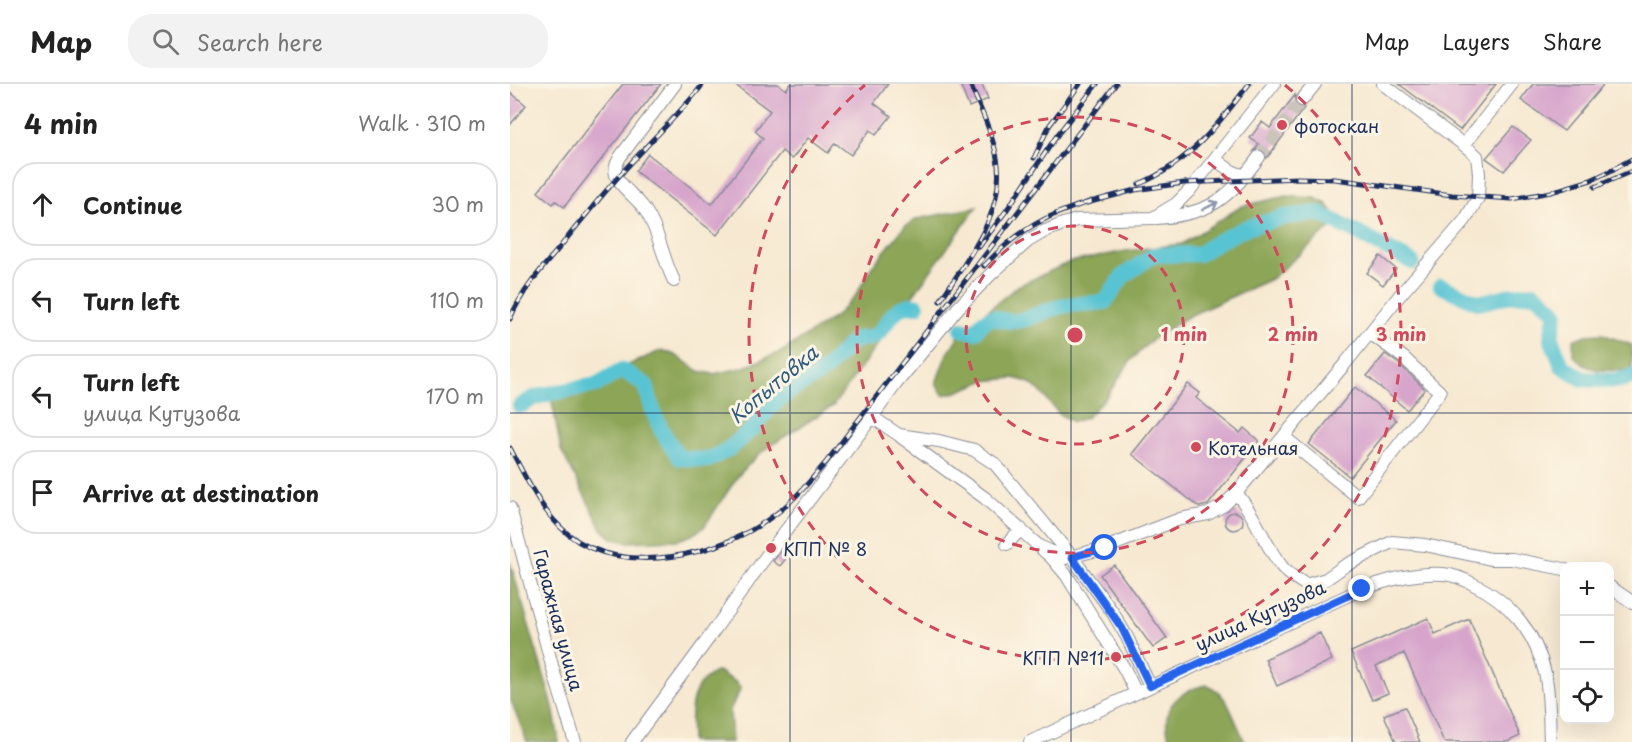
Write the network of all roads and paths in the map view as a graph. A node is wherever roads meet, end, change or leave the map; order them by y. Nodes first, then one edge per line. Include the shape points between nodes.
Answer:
1 (675, 84) edge
2 (1274, 84) edge
3 (1315, 84) edge
4 (1383, 84) edge
5 (1512, 84) edge
6 (1302, 100) tunnel mouth
7 (1464, 145) junction
8 (1259, 157) tunnel mouth
9 (1215, 159) junction
10 (1246, 175) junction
11 (1153, 218) junction
12 (674, 281) dead end
13 (1370, 333) junction
14 (872, 417) junction
15 (899, 435) junction
16 (1284, 437) junction
17 (1236, 493) junction
18 (510, 508) edge
19 (1046, 526) junction
20 (1021, 529) junction
21 (1007, 544) dead end
22 (1041, 547) junction
23 (1059, 556) junction
24 (1072, 557) junction
25 (1560, 568) edge
26 (1067, 576) junction
27 (1614, 590) edge
28 (1632, 602) edge
29 (1150, 686) junction
30 (1136, 693) junction
31 (575, 742) edge
32 (632, 742) edge
33 (1030, 742) edge
34 (1550, 742) edge

1 - 12 street via 620,157 615,171 653,222
2 - 9 street
3 - 6 street
4 - 7 street
5 - 7 street
7 - 13 street via 1477,156 1478,198 1465,220
8 - 10 street
9 - 10 street via 1234,173
9 - 11 street via 1184,198
11 -> 10 street via 1202,210 1223,199
11 - 14 street via 1077,220 1028,241 957,309
13 - 16 street
13 - 16 street via 1404,358 1440,393 1358,497
14 - 15 street
14 - 32 street
15 - 19 street via 939,441 981,454 1000,470
15 - 20 street
16 - 17 street
17 - 24 street via 1208,514 1180,519
17 - 25 street via 1284,570 1306,585 1326,579 1392,542
18 - 31 street, Гаражная улица
19 - 23 street
19 - 24 street
20 - 21 street
20 - 22 street
22 - 23 street
22 - 26 street
23 - 24 street
23 - 26 street
24 - 29 street via 1122,628
26 - 30 street
27 - 28 street
29 - 30 street, улица Кутузова
29 - 34 street, улица Кутузова via 1362,589 1404,577 1444,574 1462,578 1491,594 1512,611 1528,632 1545,673
30 - 33 street, улица Кутузова

